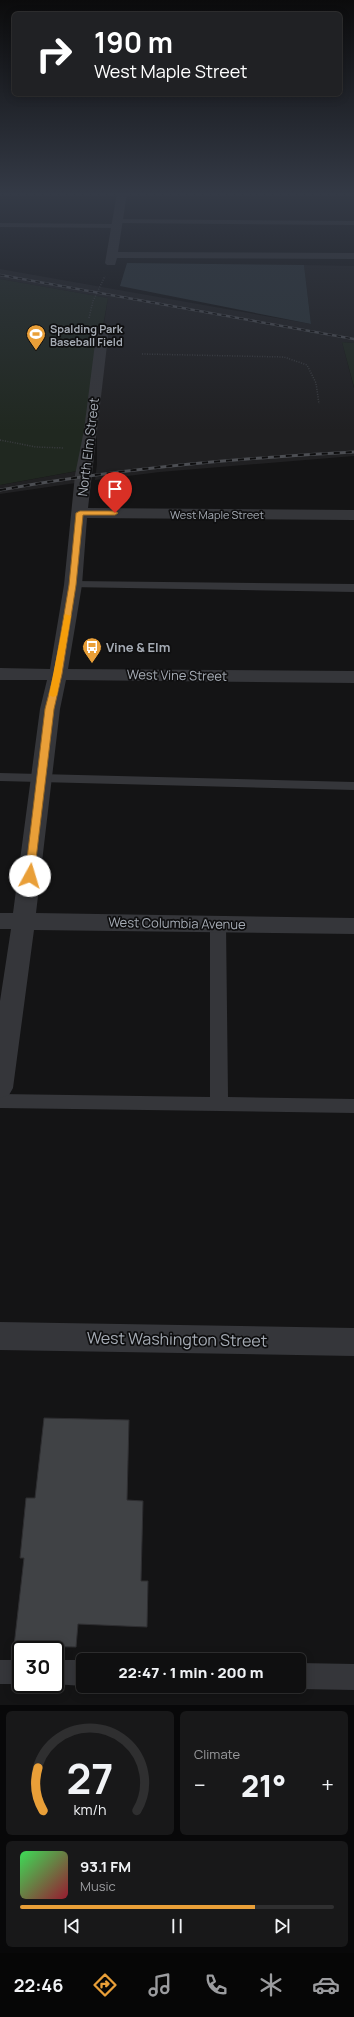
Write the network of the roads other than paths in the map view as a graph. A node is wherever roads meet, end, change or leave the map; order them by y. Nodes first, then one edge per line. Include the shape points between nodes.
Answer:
1 (96, 324) road end
2 (80, 513) junction
3 (354, 515) edge
4 (73, 585) junction
5 (354, 588) edge
6 (0, 674) edge
7 (58, 674) junction
8 (354, 677) edge
9 (0, 777) edge
10 (41, 778) junction
11 (354, 786) edge
12 (0, 921) edge
13 (24, 922) junction
14 (218, 924) junction
15 (354, 926) edge
16 (0, 1088) edge
17 (0, 1101) edge
18 (219, 1104) junction
19 (354, 1106) edge
20 (0, 1336) edge
21 (354, 1342) edge
22 (0, 1672) edge
23 (12, 1672) edge
24 (64, 1672) edge
25 (76, 1673) edge
26 (306, 1676) edge
27 (354, 1677) edge

1 - 2 street, North Elm Street via 97,368
2 - 3 street, West Maple Street
2 - 4 street, North Elm Street
4 - 5 lane
4 - 7 street, North Elm Street
6 - 7 street, West Vine Street
7 - 8 street, West Vine Street
7 - 10 street, North Elm Street via 50,709
9 - 10 lane
10 - 11 lane
10 - 13 street, North Elm Street
12 - 13 street, West Columbia Avenue
13 - 14 street, West Columbia Avenue
13 - 16 street, North Elm Street
14 - 15 street, West Columbia Avenue
14 - 18 lane
17 - 18 lane
18 - 19 lane
20 - 21 street, West Washington Street
22 - 23 lane
24 - 25 lane
26 - 27 lane

